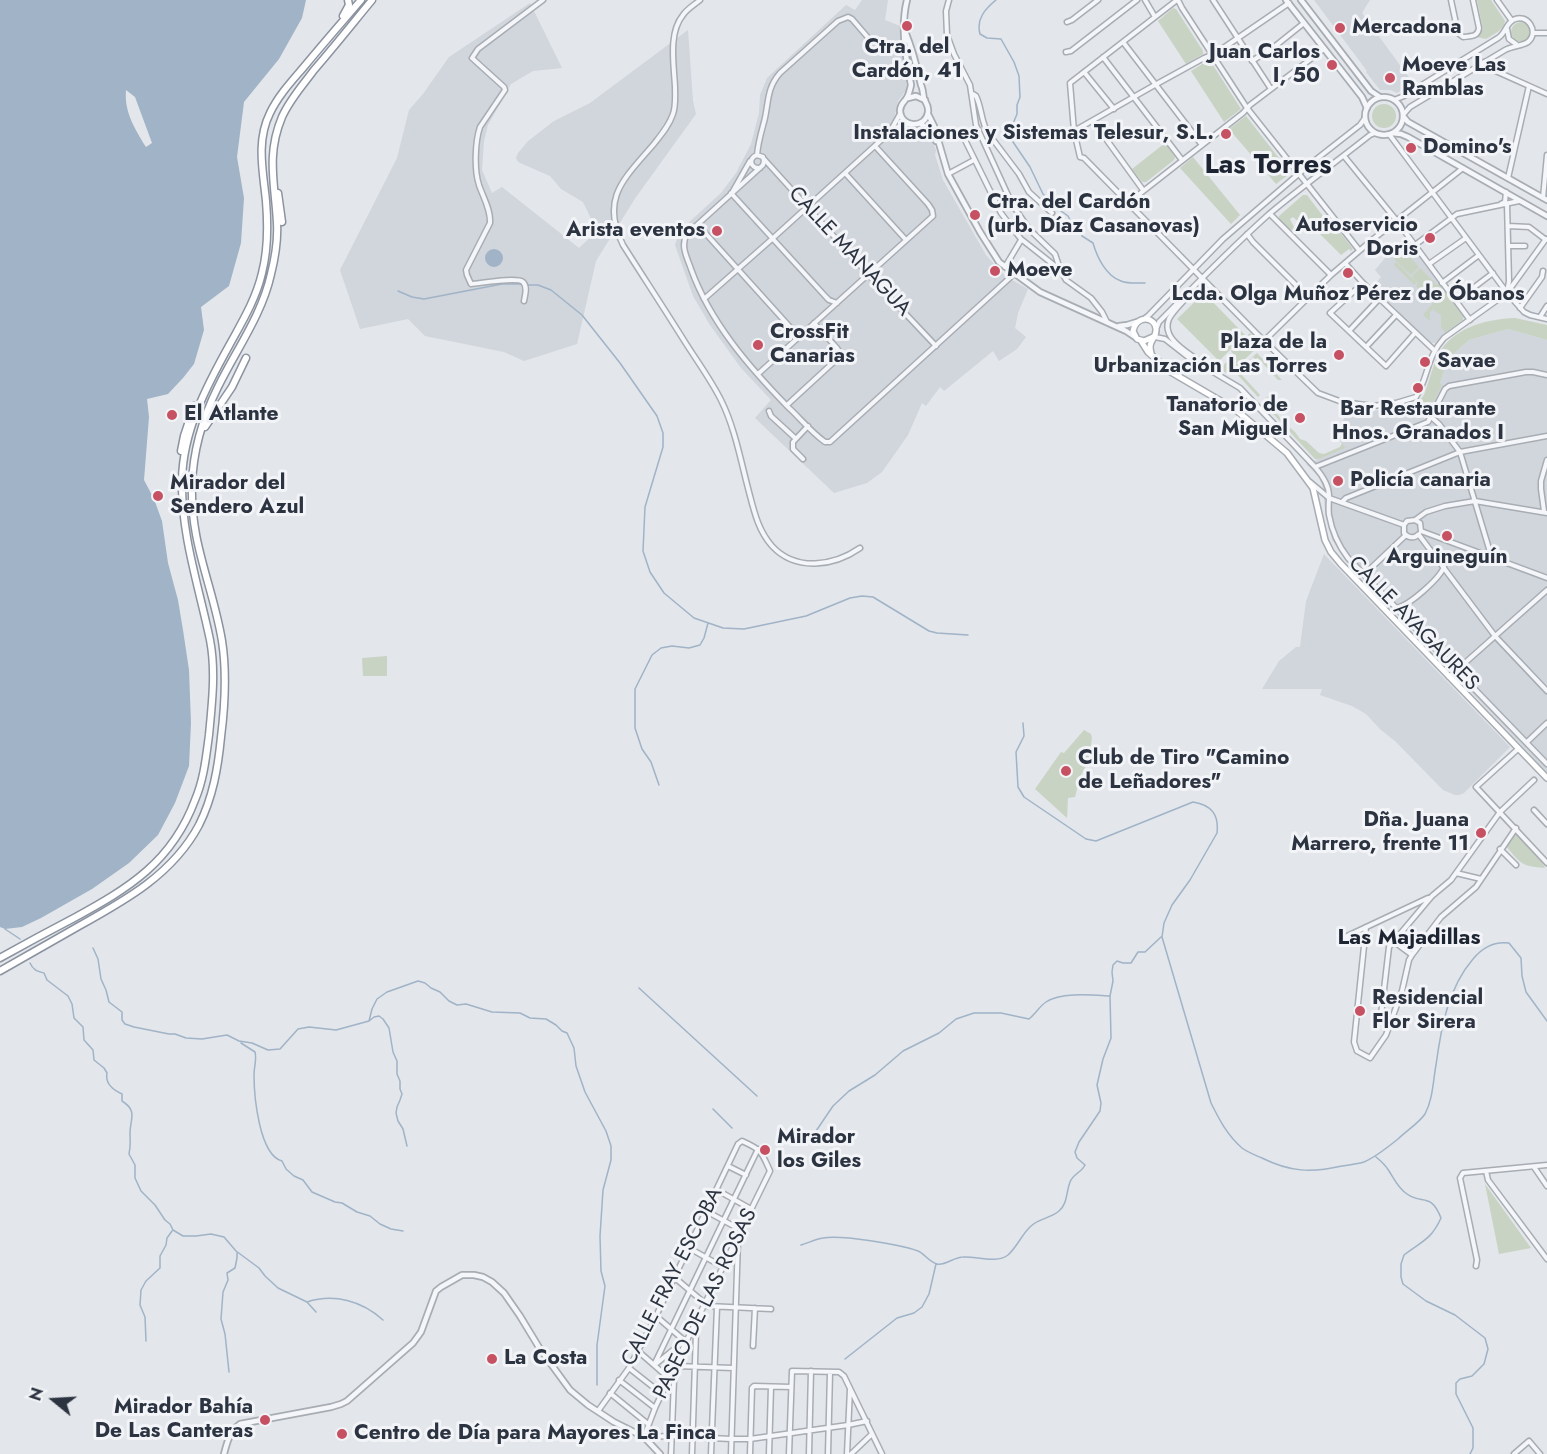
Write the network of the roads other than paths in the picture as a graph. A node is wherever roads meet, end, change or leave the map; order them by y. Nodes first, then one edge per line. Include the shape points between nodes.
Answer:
1 (348, 0) edge
2 (361, 0) edge
3 (372, 0) edge
4 (543, 0) edge
5 (700, 0) edge
6 (906, 0) edge
7 (949, 0) edge
8 (1098, 0) edge
9 (1137, 0) edge
10 (1145, 0) edge
11 (1177, 0) edge
12 (1213, 0) edge
13 (1301, 0) edge
14 (1451, 0) edge
15 (1473, 0) edge
16 (1497, 0) edge
17 (1288, 1) edge
18 (1155, 17) junction
19 (1512, 21) junction
20 (1067, 22) dead end
21 (1304, 23) junction
22 (1507, 28) junction
23 (905, 31) junction
24 (333, 32) junction
25 (1533, 33) junction
26 (1547, 33) edge
27 (1237, 38) junction
28 (872, 41) dead end
29 (1123, 42) junction
30 (1518, 45) junction
31 (1324, 49) junction
32 (1066, 52) dead end
33 (1213, 54) junction
34 (1103, 57) junction
35 (1252, 61) junction
36 (1484, 62) junction
37 (1084, 72) junction
38 (1155, 85) junction
39 (1529, 86) junction
40 (1271, 89) junction
41 (973, 94) junction
42 (1547, 94) edge
43 (1380, 97) junction
44 (906, 98) junction
45 (1135, 98) junction
46 (924, 100) junction
47 (1394, 100) junction
48 (1247, 108) junction
49 (1367, 108) junction
50 (1114, 109) junction
51 (900, 114) junction
52 (928, 114) junction
53 (1403, 115) junction
54 (1365, 118) junction
55 (1093, 122) junction
56 (909, 123) junction
57 (920, 123) junction
58 (1074, 132) junction
59 (889, 133) junction
60 (1375, 133) junction
61 (1391, 134) junction
62 (964, 138) dead end
63 (938, 144) junction
64 (1202, 145) junction
65 (874, 146) junction
66 (273, 150) junction
67 (757, 155) junction
68 (1547, 155) edge
69 (1344, 156) junction
70 (763, 157) junction
71 (751, 159) junction
72 (974, 160) junction
73 (1182, 160) junction
74 (760, 168) junction
75 (1463, 168) junction
76 (845, 173) junction
77 (948, 174) junction
78 (1298, 174) junction
79 (1508, 178) junction
80 (1306, 184) junction
81 (1143, 190) junction
82 (1506, 192) junction
83 (732, 193) junction
84 (1432, 193) junction
85 (1545, 199) edge
86 (1520, 200) junction
87 (1128, 203) junction
88 (1501, 204) junction
89 (1507, 204) junction
90 (807, 207) junction
91 (1052, 213) dead end
92 (1270, 214) junction
93 (1547, 216) edge
94 (1450, 218) junction
95 (1396, 220) junction
96 (282, 222) dead end
97 (698, 225) junction
98 (1508, 226) junction
99 (1247, 234) junction
100 (1466, 238) junction
101 (772, 239) junction
102 (1021, 239) junction
103 (906, 240) junction
104 (1547, 240) edge
105 (1415, 245) junction
106 (1508, 246) junction
107 (1526, 246) dead end
108 (1359, 250) junction
109 (1479, 255) junction
110 (1345, 263) junction
111 (1429, 264) junction
112 (1004, 267) junction
113 (1059, 269) junction
114 (1193, 269) junction
115 (738, 270) junction
116 (1544, 271) dead end
117 (1493, 273) junction
118 (868, 274) junction
119 (1014, 274) junction
120 (1331, 275) junction
121 (1202, 278) junction
122 (1363, 283) junction
123 (1442, 283) junction
124 (1192, 289) junction
125 (1507, 293) junction
126 (1308, 297) junction
127 (704, 299) junction
128 (1379, 299) junction
129 (524, 301) dead end
130 (1456, 301) junction
131 (837, 303) junction
132 (1547, 306) edge
133 (1520, 308) junction
134 (1396, 315) junction
135 (1540, 317) junction
136 (1143, 319) junction
137 (1470, 320) junction
138 (1547, 320) edge
139 (1137, 322) junction
140 (814, 323) junction
141 (1108, 323) junction
142 (1156, 329) junction
143 (1349, 331) junction
144 (1415, 333) junction
145 (799, 337) junction
146 (1135, 337) junction
147 (1153, 337) junction
148 (1141, 341) junction
149 (1264, 341) junction
150 (936, 346) junction
151 (1366, 347) junction
152 (1434, 350) junction
153 (1153, 357) junction
154 (246, 358) dead end
155 (1207, 367) junction
156 (758, 375) junction
157 (1547, 375) edge
158 (211, 378) junction
159 (787, 405) junction
160 (769, 411) dead end
161 (1430, 416) junction
162 (808, 426) junction
163 (1547, 436) edge
164 (795, 438) junction
165 (196, 449) junction
166 (1460, 452) junction
167 (181, 453) dead end
168 (803, 459) dead end
169 (1547, 460) edge
170 (1315, 467) junction
171 (1307, 480) junction
172 (178, 485) dead end
173 (1329, 498) junction
174 (1475, 501) junction
175 (1342, 502) junction
176 (1545, 512) edge
177 (1415, 520) junction
178 (1404, 525) junction
179 (1420, 533) junction
180 (1406, 535) junction
181 (1435, 536) junction
182 (1428, 547) junction
183 (860, 548) dead end
184 (1490, 557) junction
185 (1444, 567) junction
186 (1366, 577) junction
187 (1547, 578) edge
188 (195, 582) junction
189 (1547, 590) edge
190 (1396, 608) junction
191 (1495, 636) junction
192 (1456, 671) junction
193 (1449, 676) junction
194 (1547, 691) edge
195 (1470, 698) junction
196 (1547, 723) edge
197 (1527, 742) junction
198 (1518, 749) junction
199 (1547, 764) edge
200 (1547, 778) edge
201 (1534, 780) dead end
202 (1534, 810) dead end
203 (1500, 812) junction
204 (1547, 824) edge
205 (1516, 828) junction
206 (1500, 849) junction
207 (1547, 863) edge
208 (1516, 865) dead end
209 (1456, 873) junction
210 (1481, 879) junction
211 (1432, 896) junction
212 (1366, 927) junction
213 (1343, 938) dead end
214 (1393, 941) junction
215 (1412, 955) junction
216 (0, 958) edge
217 (0, 971) edge
218 (1389, 1024) junction
219 (759, 1149) junction
220 (1547, 1165) edge
221 (728, 1166) junction
222 (1533, 1167) junction
223 (1486, 1171) junction
224 (746, 1175) junction
225 (1547, 1186) edge
226 (717, 1190) junction
227 (734, 1200) junction
228 (751, 1209) junction
229 (706, 1211) junction
230 (724, 1220) junction
231 (741, 1230) junction
232 (739, 1237) junction
233 (689, 1248) junction
234 (706, 1258) junction
235 (1547, 1259) edge
236 (1476, 1266) dead end
237 (723, 1267) junction
238 (674, 1277) junction
239 (690, 1291) junction
240 (705, 1305) junction
241 (717, 1307) junction
242 (736, 1307) junction
243 (755, 1308) junction
244 (771, 1309) dead end
245 (656, 1316) junction
246 (694, 1327) junction
247 (672, 1329) junction
248 (686, 1342) junction
249 (753, 1346) dead end
250 (638, 1351) junction
251 (654, 1365) junction
252 (676, 1366) junction
253 (694, 1366) junction
254 (629, 1368) junction
255 (714, 1368) junction
256 (733, 1368) junction
257 (811, 1371) junction
258 (830, 1372) junction
259 (670, 1378) junction
260 (619, 1380) junction
261 (771, 1387) junction
262 (791, 1387) junction
263 (850, 1389) junction
264 (610, 1393) junction
265 (662, 1394) junction
266 (655, 1408) junction
267 (598, 1411) junction
268 (867, 1421) junction
269 (648, 1424) junction
270 (848, 1425) junction
271 (828, 1429) junction
272 (809, 1431) junction
273 (789, 1434) junction
274 (872, 1434) junction
275 (671, 1436) junction
276 (770, 1436) junction
277 (644, 1437) junction
278 (692, 1437) junction
279 (712, 1438) junction
280 (750, 1439) junction
281 (731, 1440) junction
282 (224, 1454) edge
283 (660, 1454) edge
284 (671, 1454) edge
285 (692, 1454) edge
286 (711, 1454) edge
287 (731, 1454) edge
288 (750, 1454) edge
289 (769, 1454) edge
290 (789, 1454) edge
291 (809, 1454) edge
292 (828, 1454) edge
293 (849, 1454) edge
294 (882, 1454) edge
295 (1514, 1454) edge
296 (1540, 1454) edge

1 - 24 highway via 348,8
2 - 24 highway
3 - 66 highway via 288,105
4 - 129 street via 478,49 472,58 505,90 478,132 478,182 490,223 466,275 471,284 523,281
5 - 183 street via 683,14 676,28 673,116 618,190 613,213 617,234 721,400 757,522 773,547 808,564 837,561
6 - 23 street
7 - 41 street via 946,35
8 - 20 street
9 - 32 street
10 - 18 street
11 - 18 street
11 - 33 street
12 - 27 street
13 - 43 street via 1371,91
14 - 15 street via 1458,33 1463,37 1479,32
16 - 19 street
17 - 21 street
17 - 27 street
18 - 29 street
19 - 22 street
19 - 25 street via 1524,19 1531,24
21 - 31 street
21 - 35 street
22 - 30 street via 1509,39
22 - 47 street via 1503,35
23 - 44 street via 911,85
23 - 46 street
24 - 158 highway via 278,100 265,127 261,145 268,226 263,273 249,309
25 - 26 street
25 - 30 street via 1526,43
27 - 33 street
27 - 35 street
28 - 67 street via 848,17 838,21 780,74 768,96
29 - 34 street
29 - 38 street
30 - 36 street
31 - 40 street
31 - 49 street
33 - 38 street
33 - 48 street
34 - 37 street
34 - 45 street
35 - 40 street
36 - 39 street
36 - 53 street
37 - 50 street
37 - 58 street via 1070,83
38 - 45 street
38 - 64 street
39 - 42 street
39 - 79 street
40 - 48 street
41 - 91 street via 979,102 984,127 1029,192
41 - 113 street via 976,125 1012,204 1029,229 1055,254
43 - 47 street
43 - 49 street
44 - 46 street via 916,96
44 - 51 street
45 - 50 street
45 - 73 street
46 - 52 street
47 - 53 street
48 - 64 street
48 - 78 street
49 - 54 street
50 - 55 street
51 - 56 street
51 - 59 street
52 - 57 street
52 - 63 street
53 - 61 street via 1400,126
53 - 79 street via 1408,122
54 - 60 street
54 - 78 street
55 - 58 street
55 - 81 street
56 - 57 street
56 - 59 street
57 - 63 street
58 - 87 street via 1080,157
59 - 65 street
60 - 61 street
60 - 69 street
61 - 75 street via 1408,137
61 - 84 street
62 - 72 street
63 - 77 street
64 - 73 street
65 - 76 street
65 - 103 street via 933,212
66 - 96 highway
66 - 165 highway via 277,226 272,274 258,313 207,411
67 - 70 street
67 - 71 street
68 - 85 street
69 - 80 street
69 - 95 street
70 - 74 street
70 - 90 street, CALLE MANAGUA
71 - 74 street via 752,166
71 - 83 street
72 - 77 street
72 - 102 street via 1001,213
73 - 81 street
74 - 83 street
75 - 82 street
75 - 84 street
76 - 90 street
76 - 103 street
77 - 112 street via 993,255
78 - 80 street
78 - 114 street
79 - 85 street
80 - 92 street
80 - 108 street
81 - 87 street
82 - 86 street
82 - 88 street
83 - 97 street
83 - 101 street
84 - 94 street
84 - 95 street
86 - 89 street
86 - 93 street
87 - 114 street
88 - 89 street
88 - 94 street
89 - 98 street
90 - 101 street
90 - 118 street, CALLE MANAGUA
92 - 99 street
92 - 120 street
94 - 100 street
94 - 105 street
95 - 105 street
95 - 108 street
97 - 115 street
97 - 127 street via 683,240
98 - 104 street via 1529,227
98 - 106 street
99 - 121 street
99 - 126 street
100 - 109 street
100 - 111 street
101 - 115 street
101 - 131 street via 829,300
102 - 112 street
102 - 113 street
103 - 118 street
104 - 125 street
105 - 111 street
106 - 107 street
106 - 125 street
108 - 110 street
109 - 117 street
109 - 123 street
110 - 120 street
110 - 122 street
111 - 123 street
112 - 119 street
113 - 141 street via 1068,282 1091,298
114 - 121 street
114 - 136 street
115 - 127 street
115 - 145 street
116 - 133 street
117 - 125 street
117 - 130 street
118 - 131 street
118 - 150 street, CALLE MANAGUA
119 - 141 street via 1047,296
119 - 150 street
120 - 126 street
121 - 124 street
121 - 149 street
122 - 128 street
122 - 143 street via 1330,313
123 - 130 street
124 - 142 street
124 - 155 street via 1170,318 1168,330 1182,348
125 - 133 street
125 - 137 street
126 - 149 street
127 - 156 street
128 - 134 street
128 - 143 street
130 - 137 street
131 - 140 street
132 - 135 street
133 - 135 street
134 - 144 street
134 - 151 street
135 - 138 street
136 - 139 main road
136 - 142 main road via 1150,320
137 - 152 street
139 - 141 street via 1123,326
139 - 146 main road via 1133,328
140 - 145 street
140 - 159 street via 840,353
141 - 146 street
142 - 147 main road
143 - 151 street
144 - 151 street via 1386,366
144 - 152 street
145 - 156 street
146 - 148 main road
147 - 148 main road
147 - 153 main road via 1149,347
147 - 155 street via 1165,339
148 - 153 main road
149 - 152 street via 1327,398 1373,406 1416,397
150 - 162 street via 830,442 822,440
153 - 171 main road via 1248,418 1287,453
154 - 165 highway
155 - 170 street, CALLE AYAGAURES via 1240,388
156 - 159 street
157 - 161 street via 1526,372 1449,386
158 - 167 highway via 191,414
158 - 188 highway via 191,427 182,479 185,534
159 - 162 street
160 - 164 street
161 - 166 street
161 - 170 street via 1428,422
162 - 164 street
163 - 166 street
164 - 168 street via 793,449
165 - 217 highway via 193,525 225,666 218,765 207,806 186,846 144,888
166 - 174 street
166 - 175 street
169 - 176 street via 1540,489
170 - 173 street, CALLE AYAGAURES via 1328,488
171 - 173 street
171 - 193 main road via 1331,552
172 - 188 highway via 182,534
173 - 175 street
173 - 186 street, CALLE AYAGAURES via 1332,531 1338,544
174 - 176 street
174 - 177 street via 1426,512
174 - 184 street
175 - 178 street
177 - 178 street
177 - 179 street via 1420,523
178 - 180 street
179 - 180 street
179 - 181 street
179 - 182 street
180 - 186 street
181 - 182 street
181 - 184 street
182 - 185 street
184 - 187 street
185 - 190 street via 1407,604
185 - 191 street
186 - 190 street, CALLE AYAGAURES
188 - 216 highway via 210,641 213,691 206,761 187,820 164,854 138,879
189 - 191 street
190 - 192 street, CALLE AYAGAURES
191 - 192 street
191 - 194 street
192 - 193 street
192 - 195 main road via 1457,680
192 - 197 street, CALLE AYAGAURES
193 - 195 main road
195 - 198 main road
196 - 197 street
197 - 199 street, CALLE AYAGAURES
198 - 200 main road
198 - 203 street via 1476,787
201 - 203 street
202 - 204 street
203 - 205 street
203 - 209 street
205 - 206 street
205 - 207 street
206 - 208 street
206 - 210 street
209 - 210 street
209 - 211 street
210 - 215 street via 1434,924
211 - 212 street
211 - 214 street
212 - 213 street
212 - 218 street via 1354,1042 1357,1051 1370,1058
214 - 215 street
214 - 218 street via 1388,952 1381,1015
215 - 218 street
219 - 221 street, CALLE FRAY ESCOBA via 738,1144
219 - 224 street
219 - 228 street, PASEO DE LAS ROSAS via 770,1171
220 - 222 street
221 - 224 street
221 - 226 street, CALLE FRAY ESCOBA
222 - 223 street
222 - 225 street
223 - 235 street via 1488,1180
223 - 236 street via 1463,1173 1460,1178
224 - 227 street
226 - 227 street
226 - 229 street, CALLE FRAY ESCOBA
227 - 228 street
227 - 230 street
228 - 231 street, PASEO DE LAS ROSAS
229 - 230 street
229 - 233 street, CALLE FRAY ESCOBA
230 - 231 street
230 - 234 street
231 - 232 street, PASEO DE LAS ROSAS
232 - 237 street, PASEO DE LAS ROSAS
232 - 242 street
233 - 234 street
233 - 238 street, CALLE FRAY ESCOBA
234 - 237 street
234 - 239 street
237 - 240 street, PASEO DE LAS ROSAS
238 - 239 street
238 - 245 street, CALLE FRAY ESCOBA
239 - 240 street
239 - 247 street
240 - 241 street
240 - 246 street, PASEO DE LAS ROSAS
241 - 242 street
241 - 255 street
242 - 243 street
242 - 256 street
243 - 244 street
243 - 249 street
245 - 247 street
245 - 250 street, CALLE FRAY ESCOBA
246 - 248 street, PASEO DE LAS ROSAS
246 - 253 street
247 - 248 street
247 - 251 street
248 - 251 street
248 - 252 street, PASEO DE LAS ROSAS
250 - 251 street
250 - 254 street, CALLE FRAY ESCOBA
251 - 259 street
252 - 253 street
252 - 259 street, PASEO DE LAS ROSAS
253 - 255 street
253 - 278 street
254 - 260 street, CALLE FRAY ESCOBA
254 - 265 street
255 - 256 street
255 - 279 street
256 - 281 street
257 - 258 street
257 - 262 street via 792,1371
257 - 272 street
258 - 263 street via 844,1376
258 - 271 street
259 - 265 street, PASEO DE LAS ROSAS
259 - 275 street via 674,1380
260 - 264 street, CALLE FRAY ESCOBA
260 - 266 street
261 - 262 street
261 - 276 street
261 - 280 street via 752,1388
262 - 273 street
263 - 268 street
263 - 270 street
264 - 267 street, CALLE FRAY ESCOBA
264 - 269 street
265 - 266 street, PASEO DE LAS ROSAS
266 - 269 street, PASEO DE LAS ROSAS
267 - 277 street
267 - 282 street via 576,1396 561,1379 504,1293 483,1277 462,1275 436,1291 413,1343 347,1401 240,1424 234,1428
268 - 270 street
268 - 274 street
269 - 277 street, PASEO DE LAS ROSAS
270 - 271 street
270 - 293 street
271 - 272 street
271 - 292 street
272 - 273 street
272 - 291 street
273 - 276 street
273 - 290 street
274 - 293 street
274 - 294 street
275 - 277 street
275 - 278 street
275 - 284 street
276 - 280 street
276 - 289 street
277 - 283 street
278 - 279 street
278 - 285 street
279 - 281 street
279 - 286 street
280 - 281 street
280 - 288 street
281 - 287 street
295 - 296 street via 1529,1441

